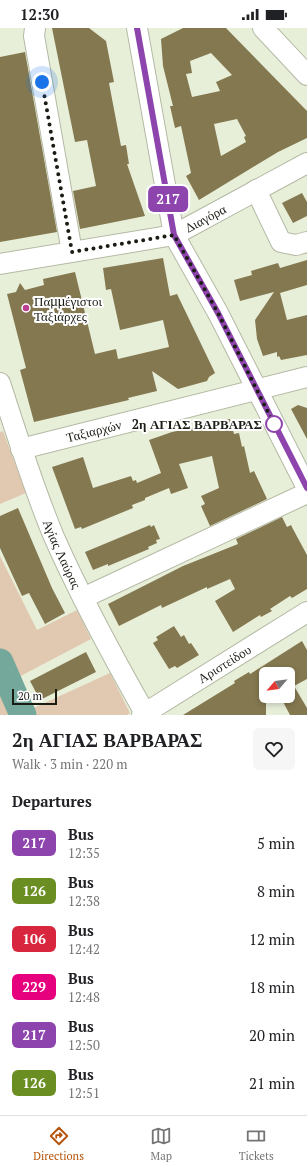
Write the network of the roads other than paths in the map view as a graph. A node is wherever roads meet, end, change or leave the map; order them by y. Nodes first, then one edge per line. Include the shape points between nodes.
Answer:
1 (35, 28) edge
2 (137, 28) edge
3 (263, 28) edge
4 (307, 75) edge
5 (307, 163) edge
6 (256, 190) junction
7 (174, 235) junction
8 (307, 242) edge
9 (72, 252) junction
10 (0, 264) edge
11 (307, 377) edge
12 (0, 383) edge
13 (257, 389) junction
14 (21, 449) junction
15 (307, 488) edge
16 (307, 493) edge
17 (83, 598) junction
18 (307, 612) edge
19 (144, 714) edge

1 - 9 street via 34,36
2 - 7 street
3 - 4 street
5 - 6 street, Διαγόρα
6 - 7 street, Διαγόρα
6 - 8 street via 281,242 296,245
7 - 9 street, Διαγόρα
7 - 13 street
9 - 10 street, Διαγόρα
11 - 13 street, Ταξιαρχών
12 - 14 street, Αγίας Λαύρας
13 - 14 street, Ταξιαρχών
13 - 15 street
14 - 17 street, Αγίας Λαύρας via 55,538
16 - 17 street
17 - 19 street, Αγίας Λαύρας
18 - 19 street, Αριστείδου

